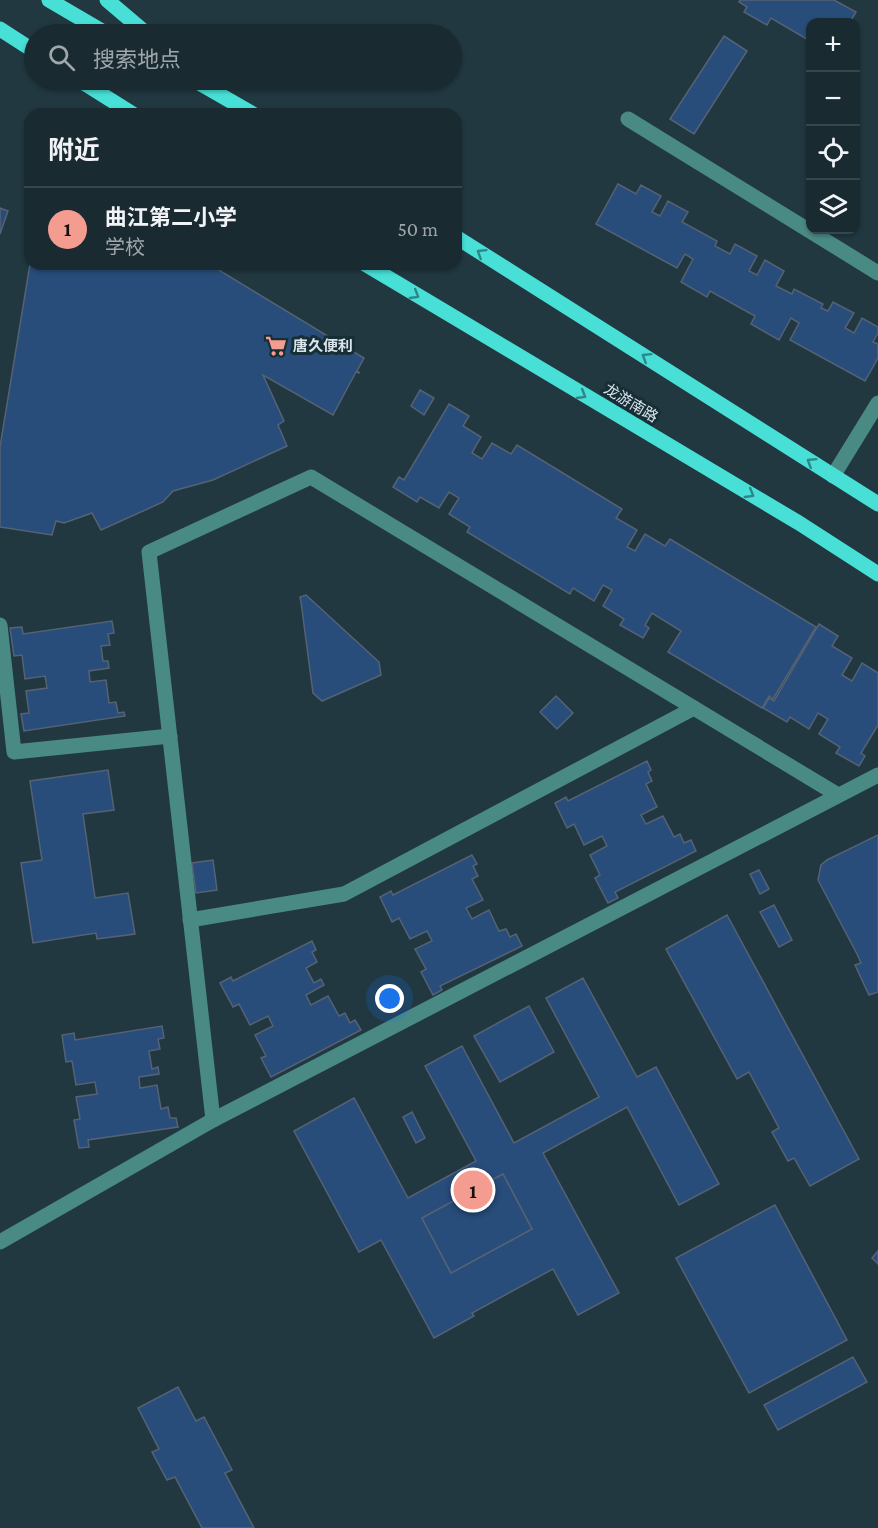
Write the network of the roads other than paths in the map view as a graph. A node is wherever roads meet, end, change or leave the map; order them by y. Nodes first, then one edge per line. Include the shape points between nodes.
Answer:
1 (49, 0) edge
2 (107, 0) edge
3 (90, 24) edge
4 (135, 24) edge
5 (0, 28) edge
6 (24, 44) edge
7 (95, 90) edge
8 (213, 90) edge
9 (123, 108) edge
10 (243, 108) edge
11 (628, 119) dead end
12 (462, 241) edge
13 (375, 270) edge
14 (878, 273) edge
15 (878, 403) edge
16 (833, 476) junction
17 (878, 504) edge
18 (878, 574) edge
19 (0, 625) edge
20 (694, 708) junction
21 (170, 736) junction
22 (878, 775) edge
23 (838, 795) junction
24 (190, 920) junction
25 (213, 1120) junction
26 (0, 1242) edge

1 - 3 main road
2 - 4 main road
5 - 6 main road
7 - 9 main road
8 - 10 main road
11 - 14 street
16 -> 12 main road
13 -> 18 main road, 龙游南路
15 - 16 street
16 - 17 main road
19 - 21 street via 14,752
20 - 21 street via 311,477 148,552
20 - 23 street
20 - 24 street via 344,894
21 - 24 street
22 - 23 street
23 - 25 street
24 - 25 street
25 - 26 street

